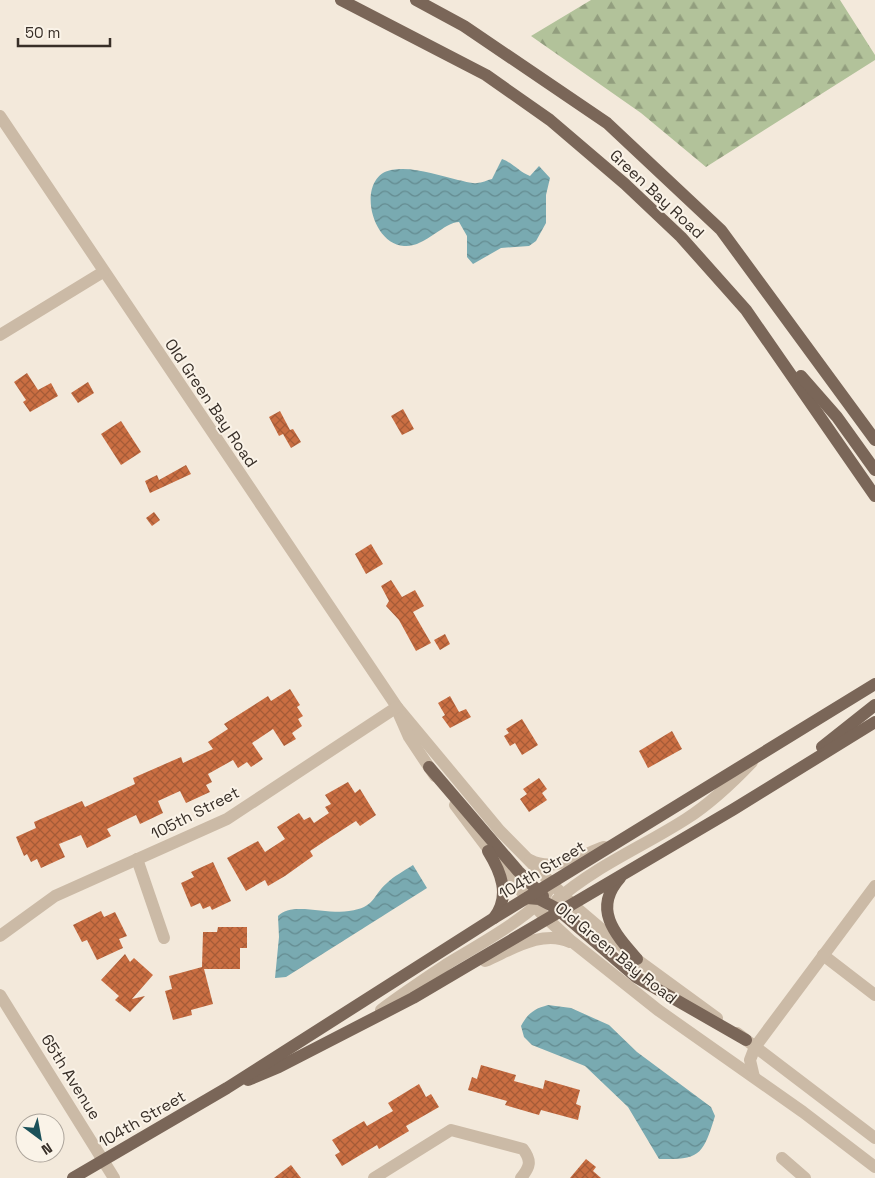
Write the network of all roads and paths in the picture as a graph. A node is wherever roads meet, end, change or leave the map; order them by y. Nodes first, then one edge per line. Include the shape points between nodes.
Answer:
1 (341, 0) edge
2 (416, 0) edge
3 (0, 116) edge
4 (103, 272) junction
5 (0, 335) edge
6 (775, 349) junction
7 (875, 440) edge
8 (875, 470) edge
9 (875, 496) edge
10 (875, 684) edge
11 (875, 705) edge
12 (397, 707) junction
13 (875, 722) edge
14 (756, 759) junction
15 (429, 767) junction
16 (792, 774) junction
17 (616, 844) junction
18 (488, 851) junction
19 (525, 857) junction
20 (137, 859) junction
21 (625, 873) junction
22 (551, 883) junction
23 (875, 886) edge
24 (549, 901) junction
25 (494, 918) junction
26 (547, 919) junction
27 (0, 936) edge
28 (164, 938) dead end
29 (576, 944) junction
30 (823, 955) junction
31 (637, 959) junction
32 (453, 974) junction
33 (0, 995) edge
34 (875, 995) edge
35 (367, 1021) junction
36 (750, 1043) junction
37 (754, 1077) junction
38 (227, 1088) junction
39 (875, 1138) edge
40 (782, 1158) dead end
41 (104, 1160) junction
42 (875, 1167) edge
43 (73, 1178) edge
44 (114, 1178) edge
45 (374, 1178) edge
46 (520, 1178) edge
47 (805, 1178) edge

1 - 6 main road, Green Bay Road via 486,75 550,120 681,237
2 - 7 main road, Green Bay Road via 464,26 607,123 721,230
3 - 4 street, Old Green Bay Road
4 - 5 street
4 - 12 street, Old Green Bay Road
6 - 8 main road via 837,416
6 - 9 main road, Green Bay Road
10 - 14 main road, 104th Street
11 - 16 main road
12 - 15 street, Old Green Bay Road via 403,727
12 - 19 street, Old Green Bay Road
12 - 20 street, 105th Street via 227,819
13 - 16 main road, 104th Street
14 - 17 main road, 104th Street
14 - 24 street via 694,814
15 - 18 street, Old Green Bay Road
15 - 24 main road
16 - 21 main road, 104th Street
17 - 19 street via 553,865 539,864
17 - 22 main road, 104th Street
18 - 24 street, Old Green Bay Road
18 - 25 main road via 500,873 504,892 501,908
19 - 22 street, Old Green Bay Road
20 - 27 street, 105th Street via 55,896
20 - 28 street
21 - 24 main road, 104th Street
21 - 31 main road via 611,891 608,915 614,932
22 - 24 main road, 104th Street
23 - 30 street
24 - 25 main road, 104th Street
24 - 26 main road, 104th Street
24 - 26 street, Old Green Bay Road
24 - 31 street, Old Green Bay Road
24 - 35 street via 414,986
24 - 36 main road via 636,976
25 - 38 main road, 104th Street
26 - 29 street, Old Green Bay Road
26 - 32 main road, 104th Street
29 - 32 street via 557,938 535,940
29 - 37 street, Old Green Bay Road via 658,1010
30 - 34 street
30 - 36 street
31 - 36 street, Old Green Bay Road
32 - 35 main road, 104th Street
33 - 41 street, 65th Avenue
35 - 38 main road, 104th Street via 279,1067
36 - 37 street
36 - 39 street, Old Green Bay Road
37 - 42 street, Old Green Bay Road
38 - 41 main road, 104th Street
40 - 47 street
41 - 43 main road, 104th Street
41 - 44 street, 65th Avenue
45 - 46 street via 451,1130 523,1149 529,1158 529,1167

